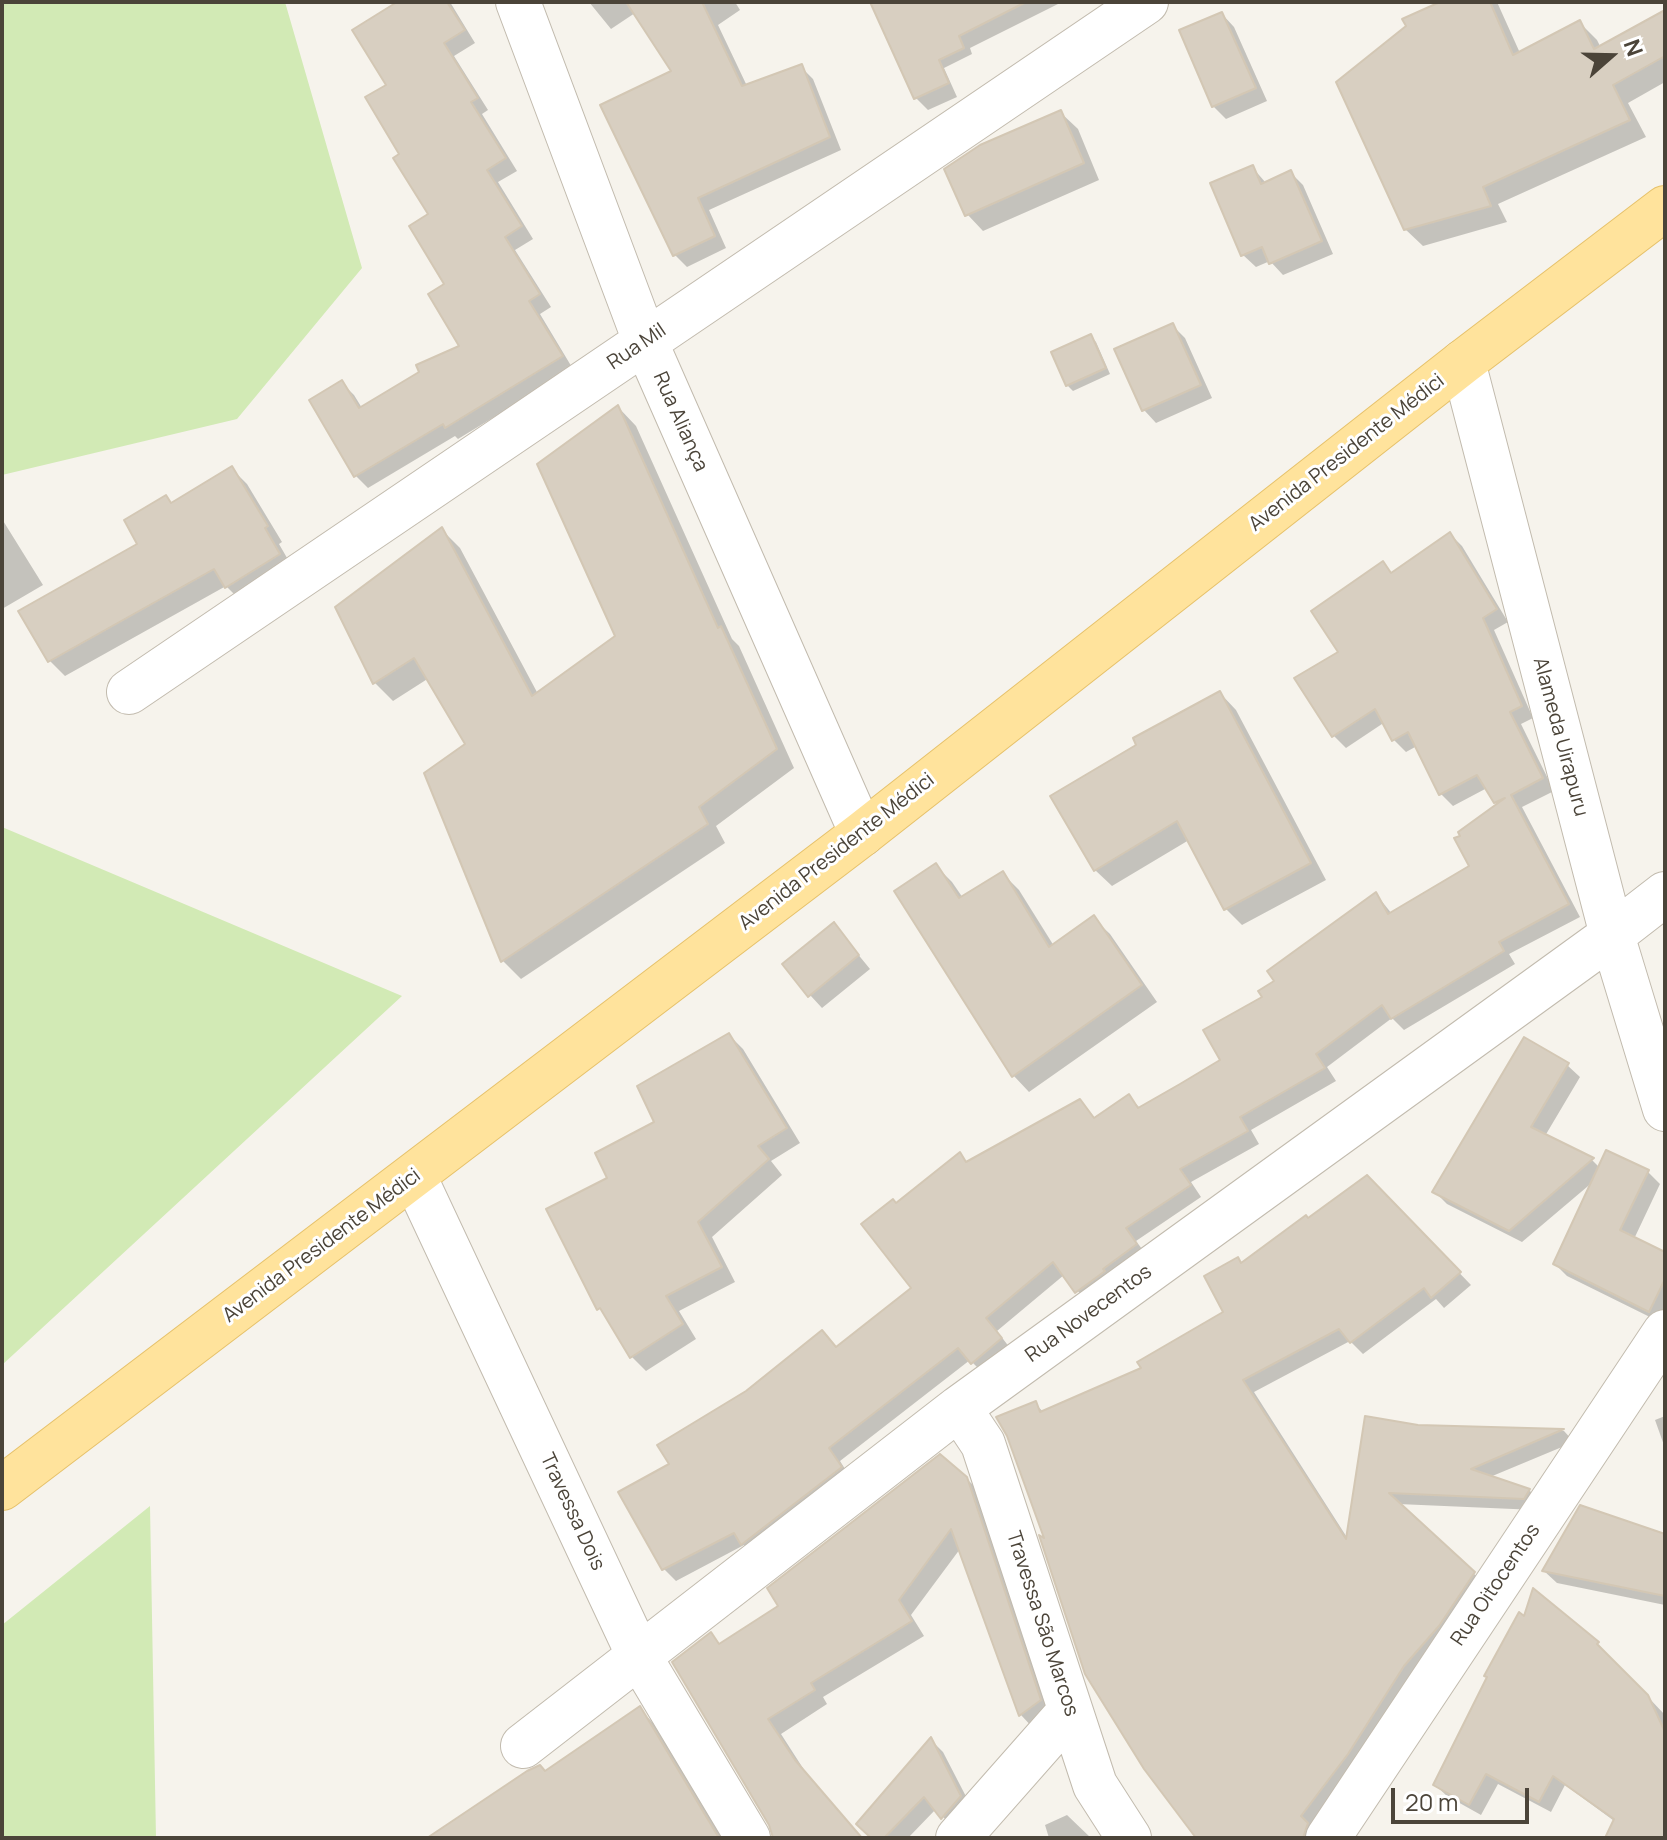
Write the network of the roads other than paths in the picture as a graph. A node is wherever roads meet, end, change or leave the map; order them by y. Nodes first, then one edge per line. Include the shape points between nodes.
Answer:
1 (518, 2) edge
2 (1146, 2) edge
3 (1665, 208) edge
4 (645, 341) junction
5 (1463, 362) junction
6 (129, 692) dead end
7 (862, 834) junction
8 (1665, 894) edge
9 (1612, 935) junction
10 (1665, 1109) edge
11 (414, 1176) junction
12 (1665, 1332) edge
13 (959, 1408) junction
14 (2, 1488) edge
15 (639, 1656) junction
16 (1070, 1711) junction
17 (523, 1746) dead end
18 (748, 1838) edge
19 (958, 1838) edge
20 (1129, 1838) edge
21 (1328, 1838) edge

1 - 4 street, Rua Aliança
2 - 4 street, Rua Mil
3 - 5 main road, Avenida Presidente Médici
4 - 6 street, Rua Mil
4 - 7 street, Rua Aliança
5 - 7 main road, Avenida Presidente Médici
5 - 9 street, Alameda Uirapuru
7 - 11 main road, Avenida Presidente Médici
8 - 9 street, Rua Novecentos
9 - 10 street, Alameda Uirapuru
9 - 13 street, Rua Novecentos
11 - 14 main road, Avenida Presidente Médici
11 - 15 street, Travessa Dois
12 - 21 street, Rua Oitocentos
13 - 15 street, Rua Novecentos
13 - 16 street, Travessa São Marcos via 983,1444
15 - 17 street, Rua Novecentos
15 - 18 street, Travessa Dois
16 - 19 street
16 - 20 street, Travessa São Marcos via 1095,1785

